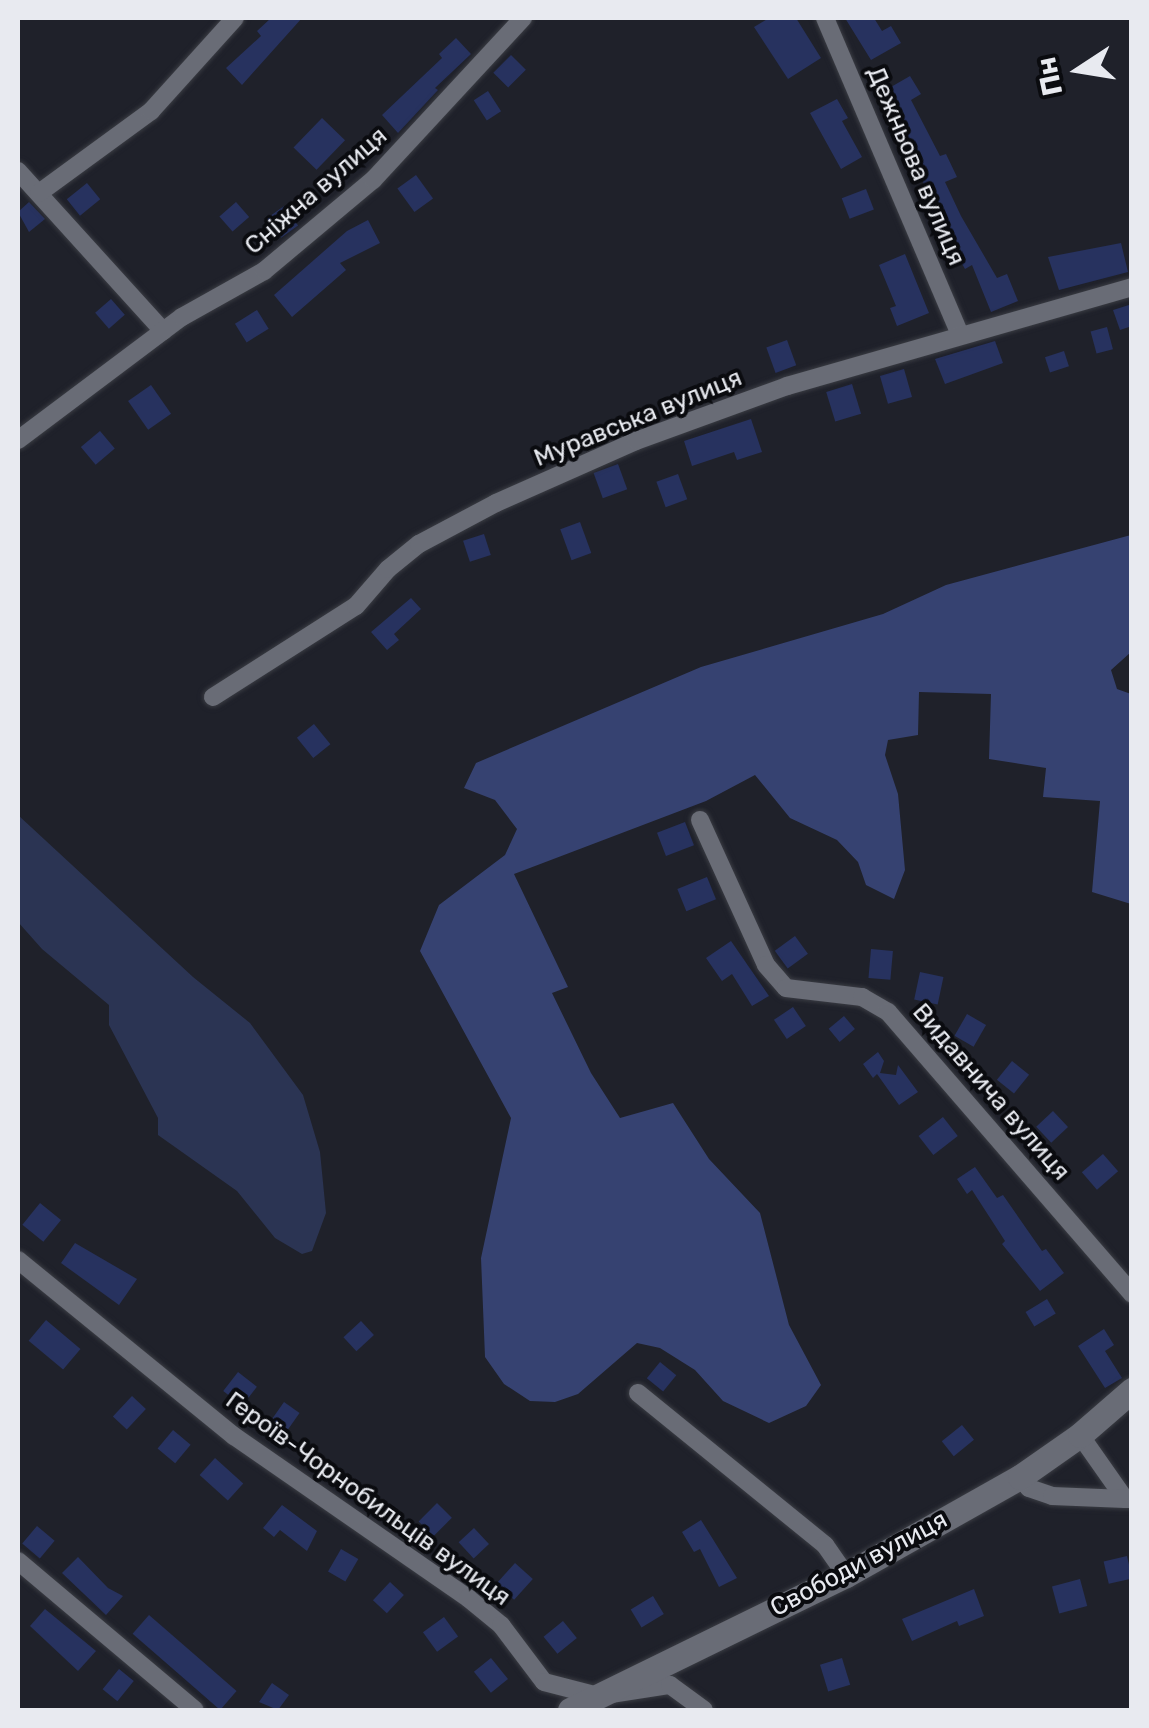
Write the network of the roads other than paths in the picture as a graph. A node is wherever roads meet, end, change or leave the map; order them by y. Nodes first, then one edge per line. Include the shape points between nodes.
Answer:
1 (235, 18) edge
2 (523, 18) edge
3 (825, 18) edge
4 (18, 171) edge
5 (38, 193) junction
6 (1132, 287) edge
7 (163, 331) junction
8 (960, 334) junction
9 (18, 440) edge
10 (214, 697) dead end
11 (700, 820) dead end
12 (18, 1260) edge
13 (1132, 1294) edge
14 (1132, 1390) edge
15 (638, 1394) dead end
16 (1080, 1435) junction
17 (1020, 1477) junction
18 (1128, 1498) edge
19 (18, 1561) edge
20 (846, 1574) junction
21 (598, 1696) junction
22 (194, 1710) edge
23 (570, 1710) edge
24 (704, 1710) edge

1 - 5 street via 152,111
2 - 7 street, Сніжна вулиця via 373,180 264,271
3 - 8 street, Дежньова вулиця
4 - 5 street
5 - 7 street
6 - 8 street, Муравська вулиця
7 - 9 street, Сніжна вулиця
8 - 10 street, Муравська вулиця via 737,404 496,503 419,544 356,606
11 - 13 street, Видавнича вулиця via 766,965 786,988 862,997 888,1012
12 - 21 street, Героїв-Чорнобильців вулиця via 234,1436 468,1598 501,1625 544,1682
14 - 16 street, Свободи вулиця
15 - 20 street via 825,1545
16 - 17 street, Свободи вулиця
16 - 18 street
17 - 18 street via 1052,1496
17 - 20 street, Свободи вулиця
19 - 22 street
20 - 21 street, Свободи вулиця
21 - 23 street, Свободи вулиця
21 - 24 street, Героїв-Чорнобильців вулиця via 670,1685

